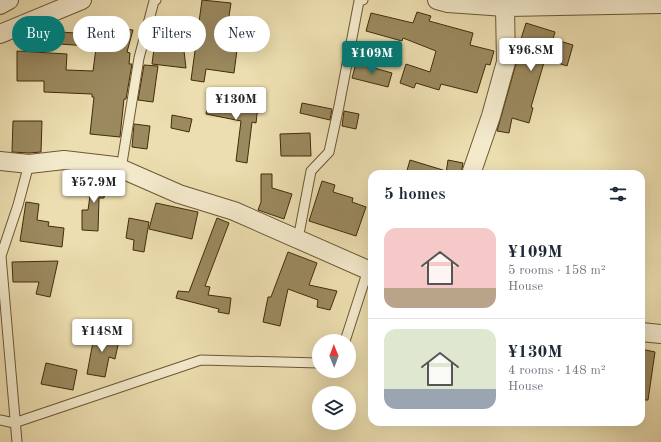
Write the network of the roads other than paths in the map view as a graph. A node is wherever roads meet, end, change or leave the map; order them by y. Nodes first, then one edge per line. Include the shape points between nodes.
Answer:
1 (9, 0) edge
2 (82, 0) edge
3 (156, 0) edge
4 (363, 0) edge
5 (437, 0) edge
6 (510, 4) edge
7 (661, 4) edge
8 (0, 5) edge
9 (0, 34) edge
10 (0, 161) edge
11 (29, 164) junction
12 (121, 169) junction
13 (472, 170) edge
14 (298, 239) junction
15 (368, 269) edge
16 (368, 276) edge
17 (645, 332) edge
18 (347, 334) edge
19 (661, 334) edge
20 (312, 363) edge
21 (0, 420) edge
22 (14, 423) junction
23 (17, 442) edge

1 - 8 street
2 - 9 street
3 - 12 lane via 139,58
4 - 14 lane via 359,1 329,152 311,171
5 - 6 street via 448,3
6 - 7 street
6 - 13 street via 506,62
10 - 11 street
11 - 12 street via 64,160 115,166
11 - 22 lane via 2,256
12 - 14 street
14 - 15 street
16 - 18 lane
17 - 19 street
20 - 22 lane via 201,360
21 - 22 lane
22 - 23 lane

